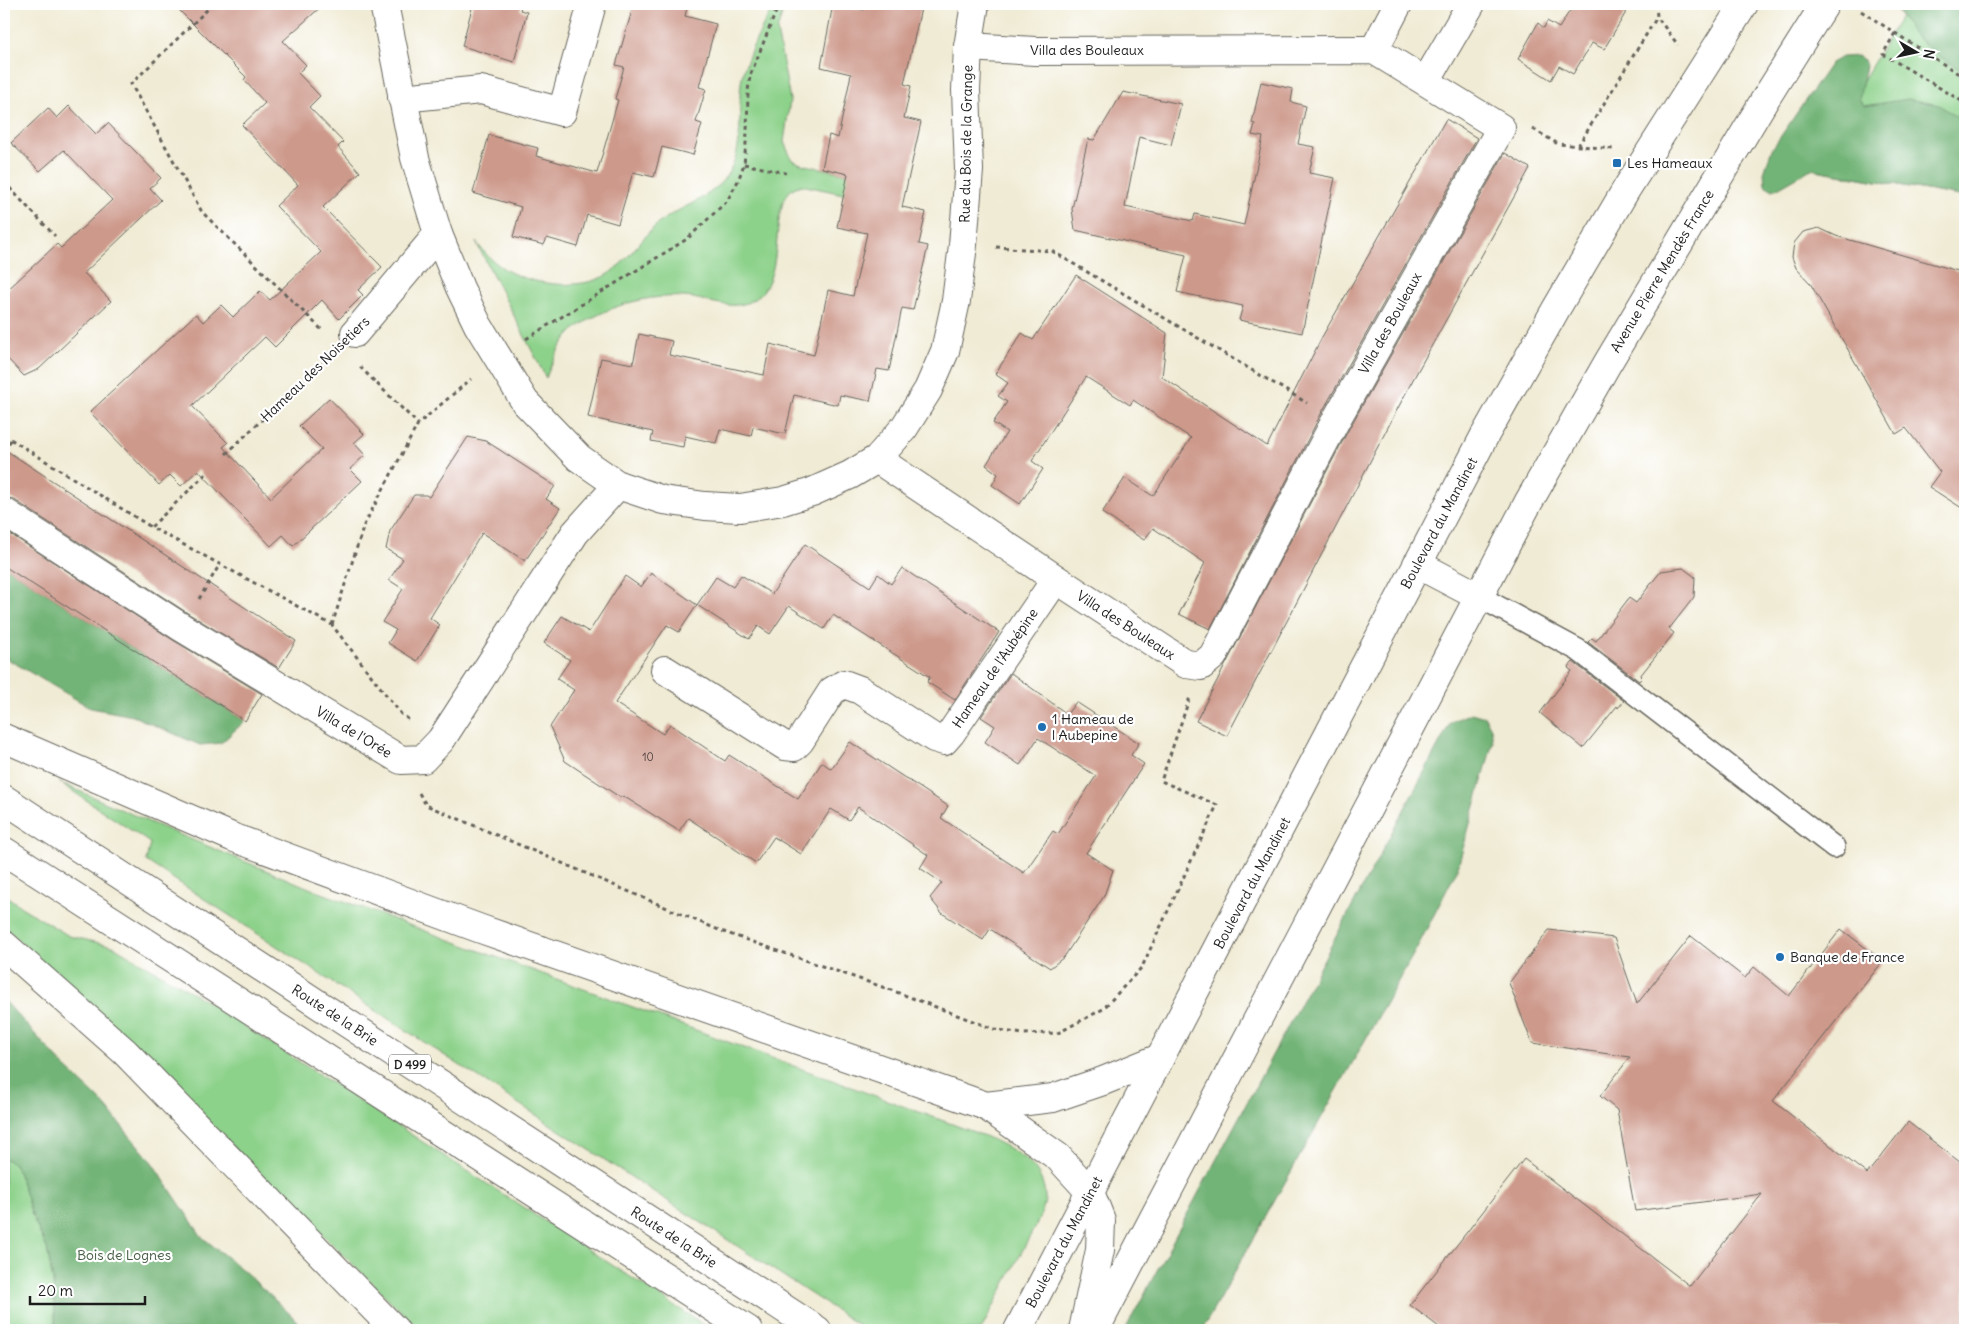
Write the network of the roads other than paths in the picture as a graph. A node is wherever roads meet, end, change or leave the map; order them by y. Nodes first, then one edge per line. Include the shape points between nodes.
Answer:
1 (384, 4) edge
2 (592, 4) edge
3 (975, 4) edge
4 (1398, 4) edge
5 (1471, 4) edge
6 (1744, 4) edge
7 (1824, 4) edge
8 (968, 48) junction
9 (1374, 50) junction
10 (1426, 81) junction
11 (402, 98) junction
12 (438, 234) junction
13 (347, 340) road end
14 (877, 459) junction
15 (618, 485) junction
16 (4, 512) edge
17 (1417, 564) junction
18 (1056, 579) junction
19 (1478, 596) junction
20 (665, 670) dead end
21 (4, 738) edge
22 (4, 799) edge
23 (1834, 847) dead end
24 (4, 851) edge
25 (4, 945) edge
26 (1160, 1058) junction
27 (986, 1106) junction
28 (1090, 1192) junction
29 (395, 1330) edge
30 (748, 1330) edge
31 (817, 1330) edge
32 (1018, 1330) edge
33 (1083, 1330) edge
34 (1095, 1330) edge

1 - 11 main road, Rue du Bois de la Grange
2 - 11 main road via 562,112 481,90
3 - 8 main road, Rue du Bois de la Grange
4 - 9 main road
5 - 10 main road
6 - 17 main road, Boulevard du Mandinet via 1627,188 1556,309
7 - 19 main road, Avenue Pierre Mendès France via 1607,364
8 - 9 main road, Villa des Bouleaux via 1035,51
8 - 14 main road, Rue du Bois de la Grange via 969,170 956,301 945,351 923,398 904,428
9 - 10 main road
10 - 18 main road, Villa des Bouleaux via 1501,128 1336,420 1213,656 1201,666 1186,664
11 - 12 main road, Rue du Bois de la Grange via 415,158
12 - 13 main road, Hameau des Noisetiers
12 - 15 main road, Rue du Bois de la Grange via 460,288 524,402 579,458
14 - 15 main road, Rue du Bois de la Grange via 812,492 740,508 663,500
14 - 18 main road, Villa des Bouleaux
15 - 16 main road, Villa de l'Orée via 574,533 441,740 423,759 401,760 182,627
17 - 19 main road
17 - 26 main road, Boulevard du Mandinet
18 - 20 main road, Hameau de l'Aubépine via 944,741 934,738 860,690 844,684 832,691 800,741 794,747 785,746
19 - 23 lane via 1578,650
19 - 34 main road
21 - 27 main road via 232,837 481,929
22 - 31 main road, Route de la Brie / D 499
24 - 30 main road
25 - 29 main road via 125,1052
26 - 27 main road via 1053,1098
26 - 28 main road, Boulevard du Mandinet
27 - 28 main road via 1058,1157
28 - 32 main road, Boulevard du Mandinet
28 - 33 main road via 1101,1220 1100,1243

